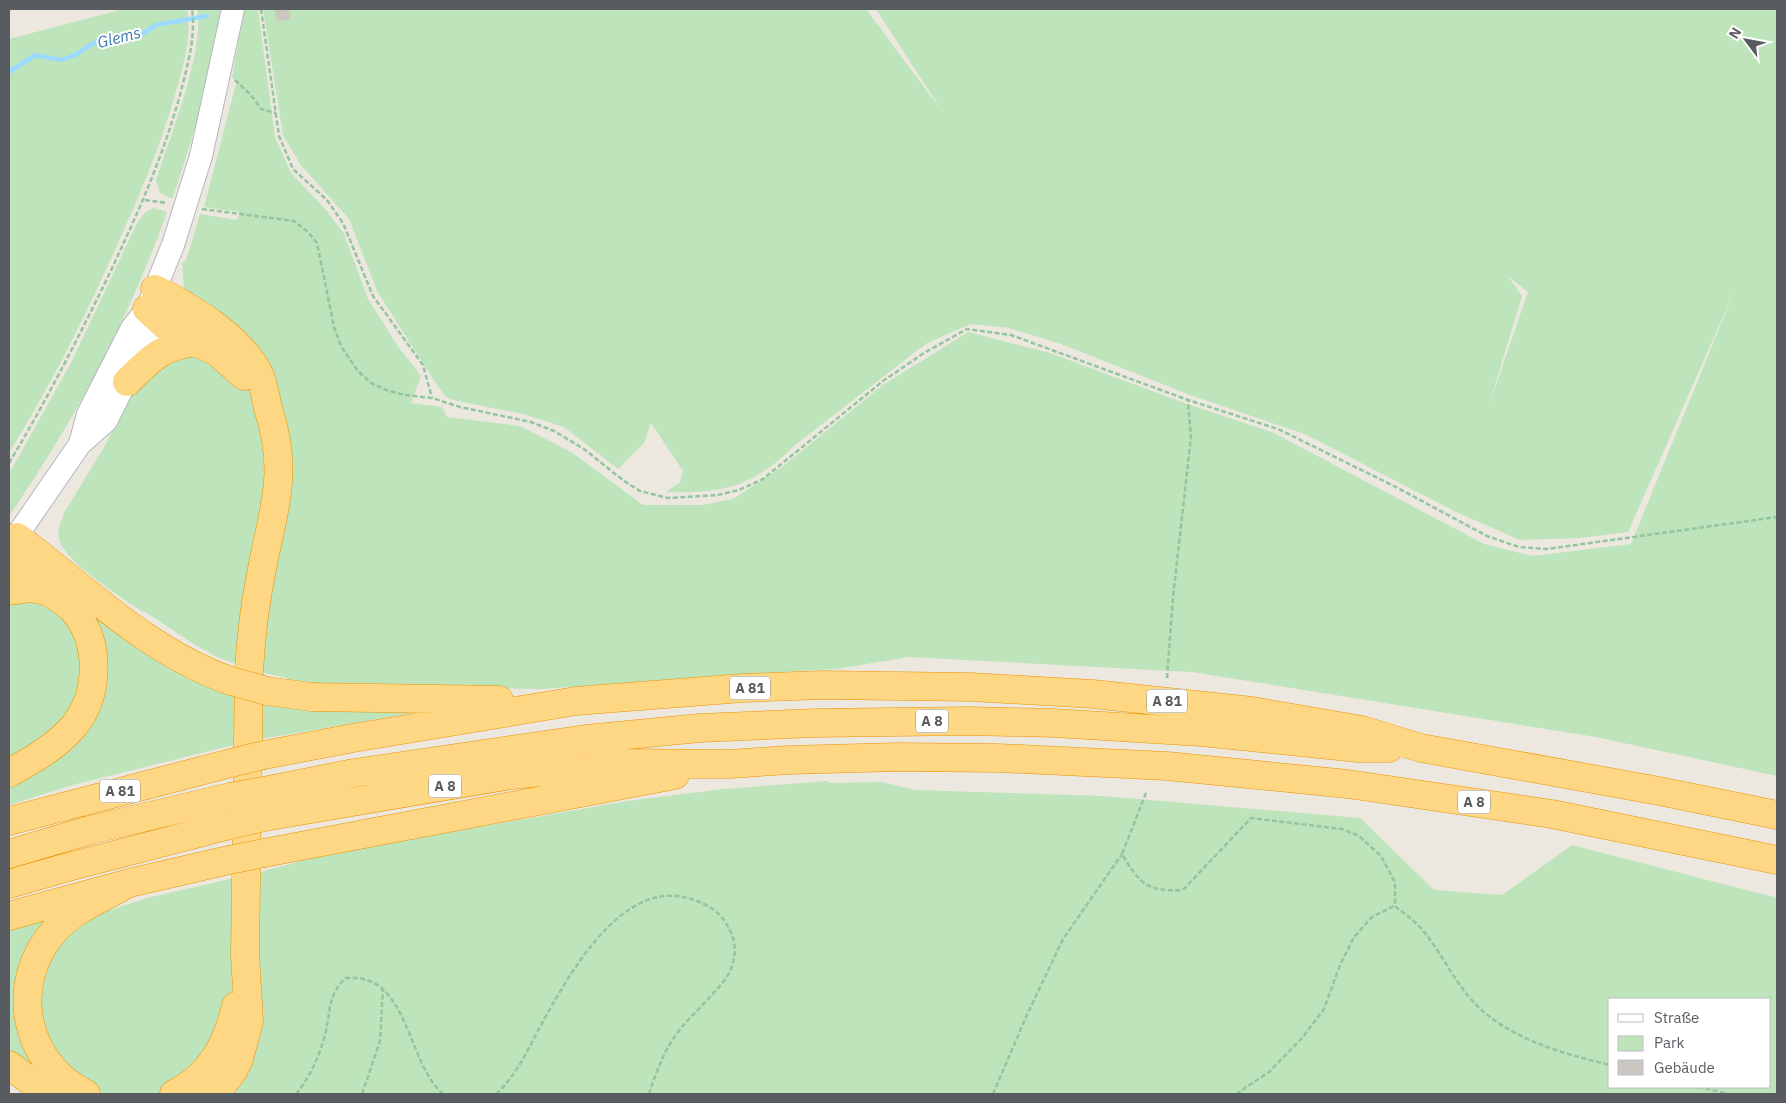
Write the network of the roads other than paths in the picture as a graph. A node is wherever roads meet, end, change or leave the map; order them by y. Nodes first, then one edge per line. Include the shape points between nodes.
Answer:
1 (233, 9) edge
2 (151, 299) junction
3 (198, 342) junction
4 (127, 382) junction
5 (268, 407) junction
6 (80, 444) junction
7 (11, 548) edge
8 (9, 591) edge
9 (51, 592) junction
10 (576, 701) junction
11 (1421, 748) junction
12 (730, 764) junction
13 (9, 773) edge
14 (264, 804) junction
15 (1777, 815) edge
16 (9, 821) edge
17 (9, 854) edge
18 (1777, 860) edge
19 (129, 883) junction
20 (9, 884) edge
21 (9, 916) edge
22 (245, 955) junction
23 (9, 1065) edge
24 (48, 1094) edge
25 (86, 1094) edge
26 (174, 1094) edge
27 (215, 1094) edge

1 - 2 main road, bridge via 197,172
2 - 3 highway via 168,329
2 - 4 main road via 150,331
2 - 5 highway via 202,319 234,342 258,372
2 - 6 main road via 132,328 88,414
3 - 4 highway via 164,350 149,359
3 - 5 highway via 242,373
4 - 6 main road via 106,421
5 - 22 highway via 277,439 280,475 251,630
6 - 7 main road
7 - 9 highway via 22,571
7 - 10 highway, bridge via 178,658 231,681 267,691 312,697
8 - 9 highway via 31,588
9 - 13 highway via 75,612 87,632 94,666 92,686 80,718 67,733 50,748
10 - 11 highway, A 81 via 824,685 1016,689 1236,708 1362,730
10 - 16 highway, A 81, bridge via 264,755
11 - 14 highway, A 8 via 1358,748 1200,732 1054,723 815,723 709,728 586,739 354,773
11 - 15 highway, A 8
12 - 14 highway, A 8 via 627,763
12 - 18 highway, A 8 via 898,757 989,758 1205,769 1348,784 1503,806
12 - 19 highway, bridge via 264,853
14 - 17 highway, A 8, bridge via 230,797 90,830
14 - 20 highway, A 8, bridge via 230,825
19 - 21 highway
19 - 25 highway via 70,917 55,930 38,954 27,986 27,1016 42,1055 58,1076
22 - 26 highway via 236,1006 225,1042 205,1072
22 - 27 highway via 250,1009 247,1034 233,1071
23 - 24 highway

